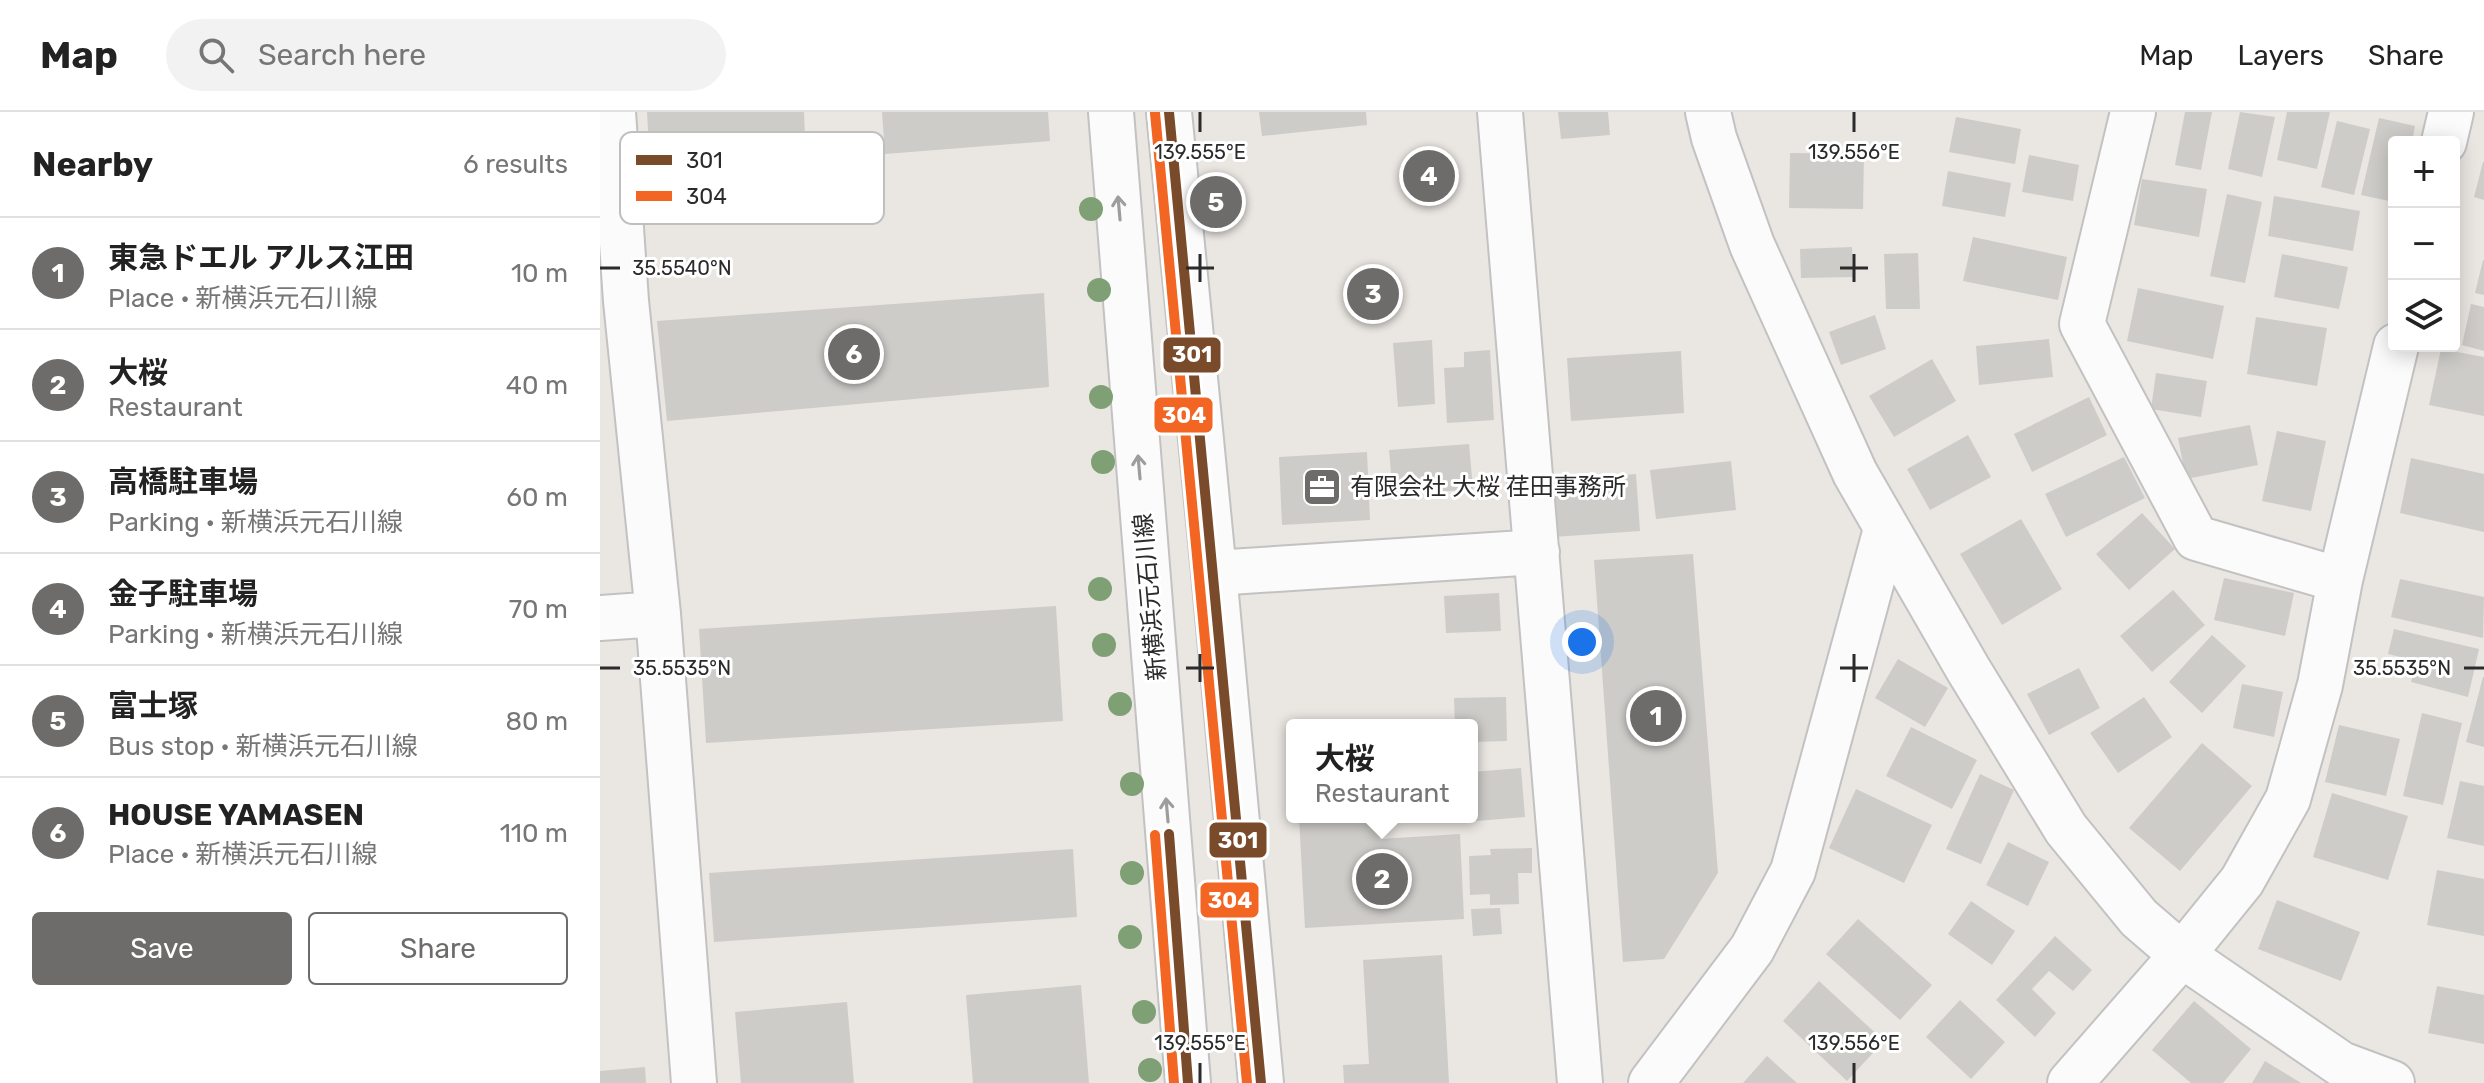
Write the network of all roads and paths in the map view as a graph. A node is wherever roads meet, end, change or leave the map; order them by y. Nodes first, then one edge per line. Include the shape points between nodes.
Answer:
1 (613, 112) edge
2 (1111, 112) edge
3 (1169, 112) edge
4 (1500, 112) edge
5 (1708, 112) edge
6 (2133, 112) edge
7 (2451, 112) edge
8 (2445, 136) edge
9 (620, 214) edge
10 (621, 224) edge
11 (2395, 352) edge
12 (1886, 529) junction
13 (1537, 552) junction
14 (1214, 573) junction
15 (2340, 580) junction
16 (658, 614) junction
17 (600, 618) edge
18 (2182, 955) junction
19 (694, 1083) edge
20 (1188, 1083) edge
21 (1261, 1083) edge
22 (1580, 1083) edge
23 (1651, 1083) edge
24 (2070, 1083) edge
25 (2392, 1083) edge

1 - 9 street
20 -> 2 street, 新横浜元石川線
3 - 14 street
4 - 13 street
5 - 12 street via 1752,245 1855,473
6 - 15 street via 2082,324 2196,538
7 - 8 street
10 - 16 street
11 - 15 street
12 - 18 street via 2066,829 2139,918
12 - 23 street via 1793,871 1752,949
13 - 14 street
13 - 22 street
14 - 21 street
15 - 18 street via 2320,685 2288,799 2242,881
16 - 17 street
16 - 19 street
18 - 24 street
18 - 25 street via 2341,1064

